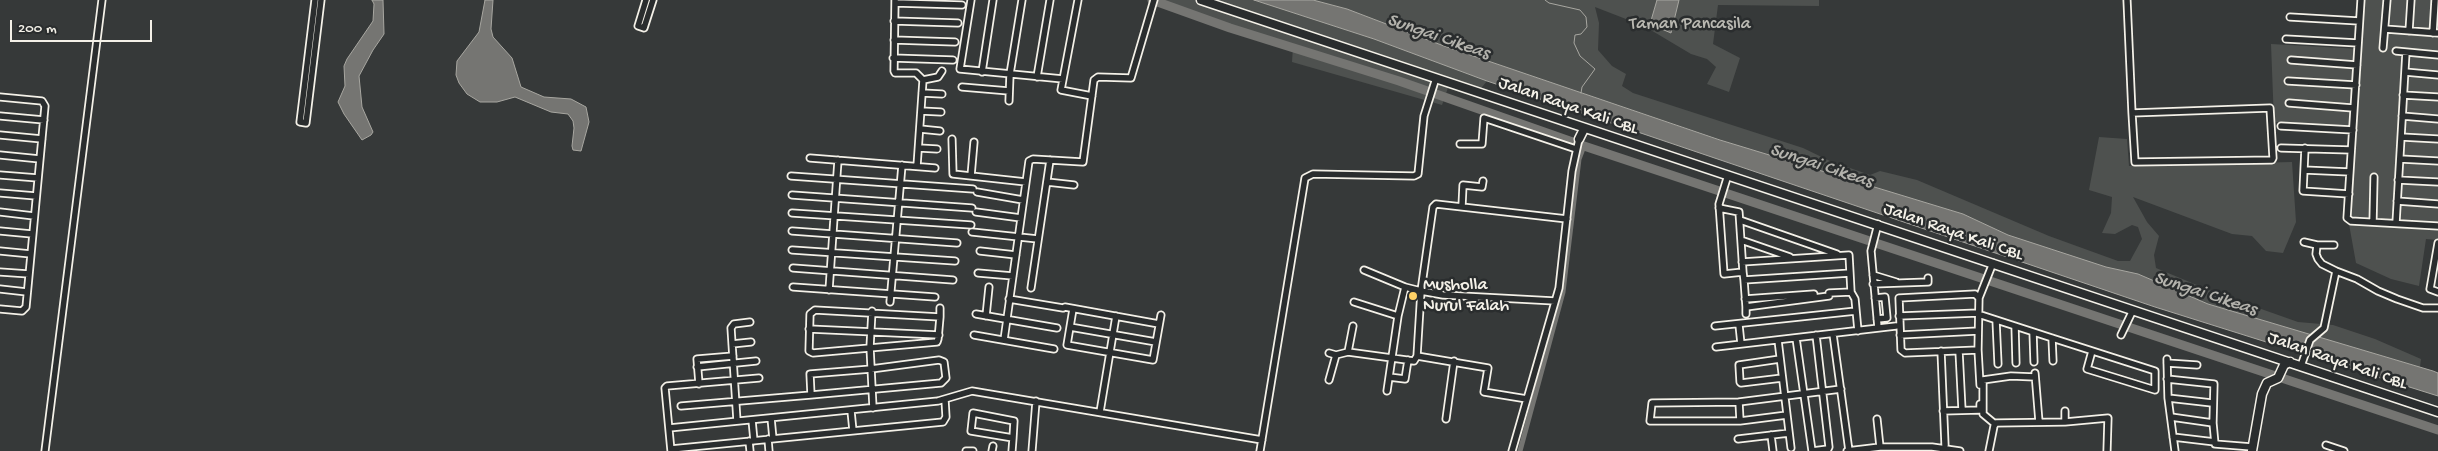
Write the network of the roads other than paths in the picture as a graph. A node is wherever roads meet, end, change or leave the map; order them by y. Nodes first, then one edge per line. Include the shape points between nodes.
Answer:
1 (102, 0) edge
2 (314, 0) edge
3 (321, 0) edge
4 (646, 0) edge
5 (653, 0) edge
6 (971, 0) edge
7 (993, 0) edge
8 (1022, 0) edge
9 (1050, 0) edge
10 (1078, 0) edge
11 (1154, 0) edge
12 (1201, 0) edge
13 (2126, 0) edge
14 (2361, 0) edge
15 (2387, 0) edge
16 (2411, 0) edge
17 (2435, 0) edge
18 (895, 2) edge
19 (962, 5) dead end
20 (2290, 17) dead end
21 (894, 21) junction
22 (2359, 21) junction
23 (958, 23) dead end
24 (2384, 29) junction
25 (2409, 31) junction
26 (2436, 33) edge
27 (2286, 39) dead end
28 (894, 40) junction
29 (955, 42) dead end
30 (2358, 43) junction
31 (2384, 48) dead end
32 (2396, 51) dead end
33 (2406, 52) junction
34 (2438, 55) edge
35 (894, 58) junction
36 (953, 60) dead end
37 (2291, 60) dead end
38 (2357, 64) junction
39 (942, 71) dead end
40 (982, 72) junction
41 (2405, 72) junction
42 (1010, 74) junction
43 (2438, 75) edge
44 (1037, 77) junction
45 (1436, 78) junction
46 (1062, 79) junction
47 (922, 80) junction
48 (2288, 81) dead end
49 (2356, 86) junction
50 (962, 87) dead end
51 (1009, 91) junction
52 (922, 93) junction
53 (942, 94) dead end
54 (2403, 95) junction
55 (1092, 96) junction
56 (0, 97) edge
57 (2438, 97) edge
58 (1009, 101) dead end
59 (2289, 103) dead end
60 (2353, 108) junction
61 (921, 111) junction
62 (941, 112) dead end
63 (2132, 114) junction
64 (0, 116) edge
65 (2402, 116) junction
66 (2438, 118) edge
67 (44, 120) junction
68 (2281, 126) dead end
69 (920, 129) junction
70 (1584, 129) junction
71 (2352, 130) junction
72 (940, 131) dead end
73 (0, 135) edge
74 (2401, 138) junction
75 (42, 139) junction
76 (952, 139) dead end
77 (1579, 139) joint
78 (2438, 139) edge
79 (974, 142) dead end
80 (1460, 144) dead end
81 (918, 148) junction
82 (1576, 148) junction
83 (2281, 148) dead end
84 (2305, 148) junction
85 (937, 149) dead end
86 (2351, 150) junction
87 (0, 155) edge
88 (810, 158) dead end
89 (40, 159) junction
90 (2400, 159) junction
91 (838, 160) junction
92 (1050, 160) junction
93 (2438, 161) edge
94 (902, 165) junction
95 (917, 166) junction
96 (935, 168) dead end
97 (2304, 170) junction
98 (2350, 172) junction
99 (0, 175) edge
100 (791, 176) dead end
101 (971, 176) junction
102 (1728, 176) junction
103 (2374, 177) dead end
104 (38, 178) junction
105 (836, 179) junction
106 (2398, 180) junction
107 (1483, 181) dead end
108 (1026, 182) junction
109 (1047, 182) junction
110 (2438, 182) edge
111 (900, 184) junction
112 (1074, 185) dead end
113 (0, 193) edge
114 (792, 194) dead end
115 (2349, 194) junction
116 (36, 196) junction
117 (835, 198) junction
118 (1023, 200) junction
119 (2397, 201) junction
120 (899, 202) junction
121 (2438, 204) edge
122 (1462, 206) junction
123 (1719, 208) junction
124 (0, 212) edge
125 (792, 213) dead end
126 (34, 216) junction
127 (834, 216) junction
128 (1021, 218) junction
129 (1567, 219) junction
130 (897, 220) junction
131 (1740, 220) junction
132 (2373, 222) junction
133 (2396, 223) junction
134 (1878, 224) junction
135 (971, 225) dead end
136 (2438, 226) edge
137 (0, 231) edge
138 (792, 231) dead end
139 (972, 232) dead end
140 (32, 234) junction
141 (833, 234) junction
142 (1018, 236) junction
143 (896, 239) junction
144 (1038, 239) junction
145 (1741, 240) junction
146 (2304, 242) dead end
147 (957, 243) dead end
148 (2438, 243) edge
149 (2317, 245) junction
150 (2334, 245) dead end
151 (792, 250) dead end
152 (0, 251) edge
153 (980, 251) dead end
154 (831, 253) junction
155 (31, 254) junction
156 (1016, 255) junction
157 (1840, 256) junction
158 (894, 257) junction
159 (1794, 258) junction
160 (955, 261) dead end
161 (1742, 262) junction
162 (1993, 262) junction
163 (793, 268) dead end
164 (1364, 270) dead end
165 (830, 271) junction
166 (2336, 271) junction
167 (0, 272) edge
168 (1743, 272) junction
169 (978, 273) dead end
170 (1850, 273) junction
171 (29, 274) junction
172 (1873, 275) junction
173 (892, 276) junction
174 (1013, 276) junction
175 (1928, 278) dead end
176 (953, 280) dead end
177 (1744, 280) junction
178 (1874, 284) junction
179 (1900, 284) junction
180 (793, 287) dead end
181 (989, 287) dead end
182 (1031, 288) dead end
183 (1405, 288) junction
184 (0, 289) edge
185 (829, 290) junction
186 (27, 292) junction
187 (1421, 292) junction
188 (1851, 292) junction
189 (2438, 292) edge
190 (1829, 293) junction
191 (891, 294) junction
192 (935, 297) dead end
193 (1875, 298) junction
194 (1979, 298) junction
195 (1009, 299) junction
196 (1745, 299) junction
197 (1555, 301) junction
198 (890, 302) dead end
199 (1354, 302) dead end
200 (1746, 307) junction
201 (0, 308) edge
202 (940, 308) dead end
203 (2438, 308) edge
204 (1073, 309) junction
205 (2133, 310) junction
206 (872, 311) junction
207 (1856, 311) junction
208 (1978, 313) junction
209 (976, 314) dead end
210 (1746, 314) dead end
211 (1161, 315) dead end
212 (986, 316) junction
213 (1116, 316) junction
214 (1398, 316) junction
215 (1899, 316) junction
216 (940, 317) junction
217 (1007, 319) junction
218 (1877, 319) junction
219 (1996, 320) junction
220 (750, 322) dead end
221 (1159, 324) junction
222 (1739, 325) junction
223 (1353, 326) dead end
224 (1715, 326) dead end
225 (1896, 326) dead end
226 (2015, 326) junction
227 (1070, 327) junction
228 (1057, 328) dead end
229 (1878, 328) junction
230 (809, 329) junction
231 (1858, 331) junction
232 (1978, 331) junction
233 (871, 332) junction
234 (2033, 332) junction
235 (1833, 334) junction
236 (1900, 334) junction
237 (938, 335) junction
238 (974, 335) dead end
239 (1113, 335) junction
240 (2121, 335) dead end
241 (1816, 336) junction
242 (1796, 338) junction
243 (2052, 338) junction
244 (1004, 340) junction
245 (1778, 340) junction
246 (751, 342) dead end
247 (1156, 342) junction
248 (732, 344) junction
249 (1741, 344) junction
250 (870, 347) junction
251 (1716, 347) dead end
252 (1054, 349) dead end
253 (1978, 350) junction
254 (1941, 351) junction
255 (1959, 351) junction
256 (2092, 351) junction
257 (1110, 352) junction
258 (1348, 352) junction
259 (1329, 353) dead end
260 (1336, 355) junction
261 (1416, 356) junction
262 (1391, 358) junction
263 (733, 359) junction
264 (1780, 359) junction
265 (756, 360) dead end
266 (1408, 360) junction
267 (1454, 361) junction
268 (2053, 361) dead end
269 (2034, 362) dead end
270 (2290, 362) junction
271 (2016, 363) dead end
272 (1998, 364) dead end
273 (2302, 364) junction
274 (2197, 365) dead end
275 (871, 369) junction
276 (1389, 376) junction
277 (760, 378) dead end
278 (1782, 378) junction
279 (2167, 379) junction
280 (1329, 380) dead end
281 (733, 381) junction
282 (699, 384) junction
283 (872, 388) junction
284 (1840, 389) junction
285 (1387, 391) dead end
286 (1822, 392) junction
287 (1803, 393) junction
288 (811, 395) junction
289 (1785, 396) junction
290 (2168, 398) junction
291 (1527, 399) junction
292 (945, 400) junction
293 (735, 401) junction
294 (1036, 401) junction
295 (1739, 402) junction
296 (2212, 403) junction
297 (681, 406) dead end
298 (873, 408) junction
299 (1962, 410) junction
300 (851, 411) junction
301 (1943, 411) junction
302 (2065, 411) dead end
303 (1100, 412) junction
304 (2438, 412) edge
305 (1787, 415) junction
306 (2171, 417) junction
307 (771, 418) junction
308 (1446, 419) dead end
309 (752, 420) junction
310 (1877, 420) dead end
311 (737, 421) junction
312 (1740, 421) junction
313 (2039, 422) junction
314 (2066, 422) junction
315 (2213, 423) junction
316 (1995, 424) junction
317 (669, 428) junction
318 (853, 431) junction
319 (1789, 433) junction
320 (1771, 435) junction
321 (2173, 437) junction
322 (1013, 438) junction
323 (771, 439) junction
324 (1738, 439) dead end
325 (1262, 440) junction
326 (751, 441) junction
327 (729, 443) junction
328 (1945, 445) dead end
329 (2215, 446) edge
330 (2326, 446) dead end
331 (711, 448) edge
332 (1791, 448) dead end
333 (1884, 448) edge
334 (691, 449) edge
335 (2252, 449) edge
336 (671, 450) edge
337 (45, 451) edge
338 (730, 451) edge
339 (750, 451) edge
340 (769, 451) edge
341 (966, 451) edge
342 (973, 451) edge
343 (1012, 451) edge
344 (1032, 451) edge
345 (1260, 451) edge
346 (1512, 451) edge
347 (1773, 451) edge
348 (1812, 451) edge
349 (1848, 451) edge
350 (1960, 451) edge
351 (1988, 451) edge
352 (2107, 451) edge
353 (2175, 451) edge
354 (2344, 451) edge

1 - 337 street
2 - 3 street via 303,122
4 - 5 street via 641,27
6 - 40 street via 960,67
7 - 40 street
8 - 42 street
9 - 44 street
10 - 46 street
11 - 55 street via 1131,78 1096,78
12 - 45 main road, Jalan Raya Kali CBL
13 - 63 street
14 - 22 street
15 - 24 street
16 - 25 street
17 - 26 street
18 - 19 street
18 - 21 street
20 - 22 street
21 - 23 street
21 - 28 street
22 - 30 street
24 - 25 street
24 - 31 street
25 - 26 street
27 - 30 street
28 - 29 street
28 - 35 street
30 - 38 street
32 - 33 street
33 - 34 street
33 - 41 street
35 - 36 street
35 - 47 street via 894,72 916,73
37 - 38 street
38 - 49 street
39 - 47 street via 938,77
40 - 42 street
41 - 43 street
41 - 54 street
42 - 44 street
42 - 51 street
44 - 46 street
45 - 70 main road, Jalan Raya Kali CBL
45 - 325 street via 1424,116 1418,174 1313,174 1306,178
46 - 55 street via 1061,91
47 - 52 street
48 - 49 street
49 - 60 street
50 - 51 street
51 - 58 street
52 - 53 street
52 - 61 street
54 - 57 street
54 - 65 street
55 - 92 street via 1084,160
56 - 67 street via 42,100 45,104
59 - 60 street
60 - 71 street
61 - 62 street
61 - 69 street
63 - 63 street via 2270,108 2274,158 2135,162
64 - 67 street
65 - 66 street
65 - 74 street
67 - 75 street
68 - 71 street
69 - 72 street
69 - 81 street
70 - 77 main road
70 - 102 main road, Jalan Raya Kali CBL
71 - 86 street
73 - 75 street
74 - 78 street
74 - 90 street
75 - 89 street
76 - 101 street via 952,173
77 - 82 street
79 - 101 street
80 - 82 street via 1482,144 1484,118
81 - 85 street
81 - 95 street
82 - 129 street
83 - 84 street
84 - 86 street
84 - 97 street
86 - 98 street
87 - 89 street
88 - 91 street
89 - 104 street
90 - 93 street
90 - 106 street
91 - 94 street
91 - 105 street
92 - 108 street via 1030,160
92 - 109 street
94 - 95 street
94 - 111 street
95 - 96 street
97 - 98 street
97 - 115 street via 2304,191
98 - 115 street
99 - 104 street
100 - 105 street
101 - 108 street
102 - 123 street
102 - 134 main road, Jalan Raya Kali CBL
103 - 132 street
104 - 116 street
105 - 111 street
105 - 117 street
106 - 110 street
106 - 119 street
107 - 122 street via 1482,186 1462,185
108 - 118 street
109 - 112 street
109 - 144 street
111 - 118 street via 975,191
111 - 120 street
113 - 116 street
114 - 117 street
115 - 132 street via 2348,219
116 - 126 street
117 - 120 street
117 - 127 street
118 - 128 street
119 - 121 street
119 - 133 street
120 - 128 street
120 - 130 street
122 - 129 street
122 - 187 street via 1434,205
123 - 131 street via 1739,212
123 - 168 street via 1724,274
124 - 126 street
125 - 127 street
126 - 140 street
127 - 130 street
127 - 141 street
128 - 142 street
129 - 197 street
130 - 135 street
130 - 143 street
131 - 145 street
131 - 157 street
132 - 133 street
133 - 136 street
134 - 162 main road, Jalan Raya Kali CBL
134 - 172 street via 1871,251
137 - 140 street
138 - 141 street
139 - 142 street
140 - 155 street
141 - 143 street
141 - 154 street
142 - 144 street
142 - 156 street
143 - 147 street
143 - 158 street
144 - 182 street
145 - 159 street
145 - 161 street
146 - 149 street
148 - 189 street via 2430,290
149 - 150 street
149 - 166 street via 2317,257 2322,264
151 - 154 street
152 - 155 street
153 - 156 street
154 - 158 street
154 - 165 street
155 - 171 street
156 - 174 street
157 - 159 street
157 - 170 street via 1849,255
158 - 160 street
158 - 173 street
159 - 161 street
161 - 168 street
162 - 194 street
162 - 205 main road, Jalan Raya Kali CBL
163 - 165 street
164 - 183 street
165 - 173 street
165 - 185 street
166 - 203 street via 2397,299 2423,308
166 - 273 street via 2324,328 2310,340
167 - 171 street
168 - 177 street
169 - 174 street
170 - 177 street
170 - 188 street
171 - 186 street
172 - 178 street
172 - 179 street
173 - 176 street
173 - 191 street
174 - 195 street
175 - 179 street via 1928,282
177 - 196 street
178 - 179 street
178 - 193 street
180 - 185 street
181 - 212 street
183 - 187 street
183 - 214 street
184 - 186 street
185 - 191 street
186 - 201 street via 24,310
187 - 197 street
187 - 261 street
188 - 190 street
188 - 207 street via 1856,299
190 - 196 street
190 - 200 street via 1829,296
191 - 192 street
191 - 198 street
193 - 218 street
193 - 218 street via 1885,297 1886,318
194 - 208 street
194 - 215 street via 1975,294 1902,297 1899,298
195 - 204 street
195 - 217 street
196 - 200 street
197 - 291 street
199 - 214 street
200 - 210 street
202 - 216 street
204 - 213 street
204 - 227 street
205 - 240 street
205 - 270 main road, Jalan Raya Kali CBL
206 - 216 street
206 - 230 street via 815,310 810,314
206 - 233 street
207 - 222 street
207 - 231 street
208 - 215 street
208 - 219 street
208 - 232 street
209 - 212 street
211 - 221 street
212 - 217 street
213 - 221 street
213 - 239 street
214 - 262 street
215 - 236 street
216 - 237 street
217 - 228 street
217 - 244 street
218 - 229 street
219 - 226 street
219 - 272 street
220 - 248 street via 732,326
221 - 247 street
222 - 224 street
222 - 249 street
223 - 258 street
225 - 229 street
226 - 234 street
226 - 271 street
227 - 239 street
227 - 257 street via 1067,345
229 - 231 street
230 - 233 street
230 - 250 street via 809,348 813,353
231 - 235 street
232 - 236 street
232 - 253 street
233 - 237 street
233 - 250 street
234 - 243 street
234 - 269 street
235 - 241 street
235 - 284 street
236 - 254 street via 1901,350 1906,353
237 - 250 street via 937,342
238 - 244 street
239 - 247 street
239 - 257 street
241 - 242 street
241 - 286 street
242 - 245 street
242 - 287 street
243 - 256 street
243 - 268 street
244 - 252 street
245 - 249 street
245 - 264 street
246 - 248 street
247 - 257 street via 1153,360
248 - 263 street
249 - 251 street
250 - 275 street
253 - 255 street
253 - 299 street via 1980,410
254 - 255 street
254 - 301 street
255 - 299 street
256 - 256 street via 2087,369 2155,390 2155,371
257 - 303 street
258 - 260 street
258 - 262 street
259 - 260 street
260 - 280 street
261 - 266 street via 1414,361
261 - 267 street
262 - 266 street
262 - 276 street
263 - 265 street
263 - 281 street
263 - 282 street via 697,367
264 - 278 street
264 - 278 street via 1739,365 1740,382
266 - 276 street via 1405,379
267 - 291 street via 1488,368 1484,392
267 - 308 street
270 - 273 main road, Jalan Raya Kali CBL
270 - 335 main road via 2267,383 2262,394
273 - 304 main road, Jalan Raya Kali CBL
274 - 279 street via 2167,361
275 - 283 street
275 - 283 street via 941,360 946,378 941,383
275 - 288 street via 810,374
276 - 285 street
277 - 281 street
278 - 289 street
279 - 290 street
279 - 296 street via 2214,384
281 - 282 street
281 - 293 street
282 - 317 street via 665,388
283 - 288 street
283 - 298 street
284 - 286 street
284 - 349 street
286 - 287 street
286 - 348 street via 1829,447
287 - 289 street
287 - 348 street
288 - 293 street
289 - 295 street
289 - 305 street
290 - 296 street
290 - 306 street
291 - 346 street
292 - 294 street via 972,391
292 - 298 street
292 - 318 street via 946,417 943,422
293 - 297 street
293 - 311 street
294 - 303 street
294 - 344 street
295 - 312 street
295 - 312 street via 1652,402 1650,420
296 - 315 street
298 - 300 street
299 - 301 street
300 - 307 street
300 - 318 street
301 - 328 street
302 - 314 street
303 - 325 street
305 - 312 street
305 - 319 street
306 - 315 street
306 - 321 street
307 - 309 street
307 - 323 street
309 - 311 street
309 - 326 street
310 - 333 street
311 - 317 street
313 - 314 street
313 - 316 street
313 - 316 street via 2035,375 2011,376 1983,380 1983,414
314 - 352 street via 2108,418
315 - 329 street
316 - 351 street
317 - 336 street
318 - 323 street
319 - 320 street
319 - 332 street
320 - 324 street
320 - 347 street
321 - 329 street
321 - 353 street
322 - 322 street via 1014,421 973,413 971,431
322 - 343 street
323 - 326 street
323 - 340 street
325 - 345 street
326 - 327 street
326 - 339 street
327 - 331 street
327 - 338 street
329 - 335 street
330 - 354 street
331 - 334 street
333 - 349 street
333 - 350 street via 1932,447
334 - 336 street
341 - 342 street

